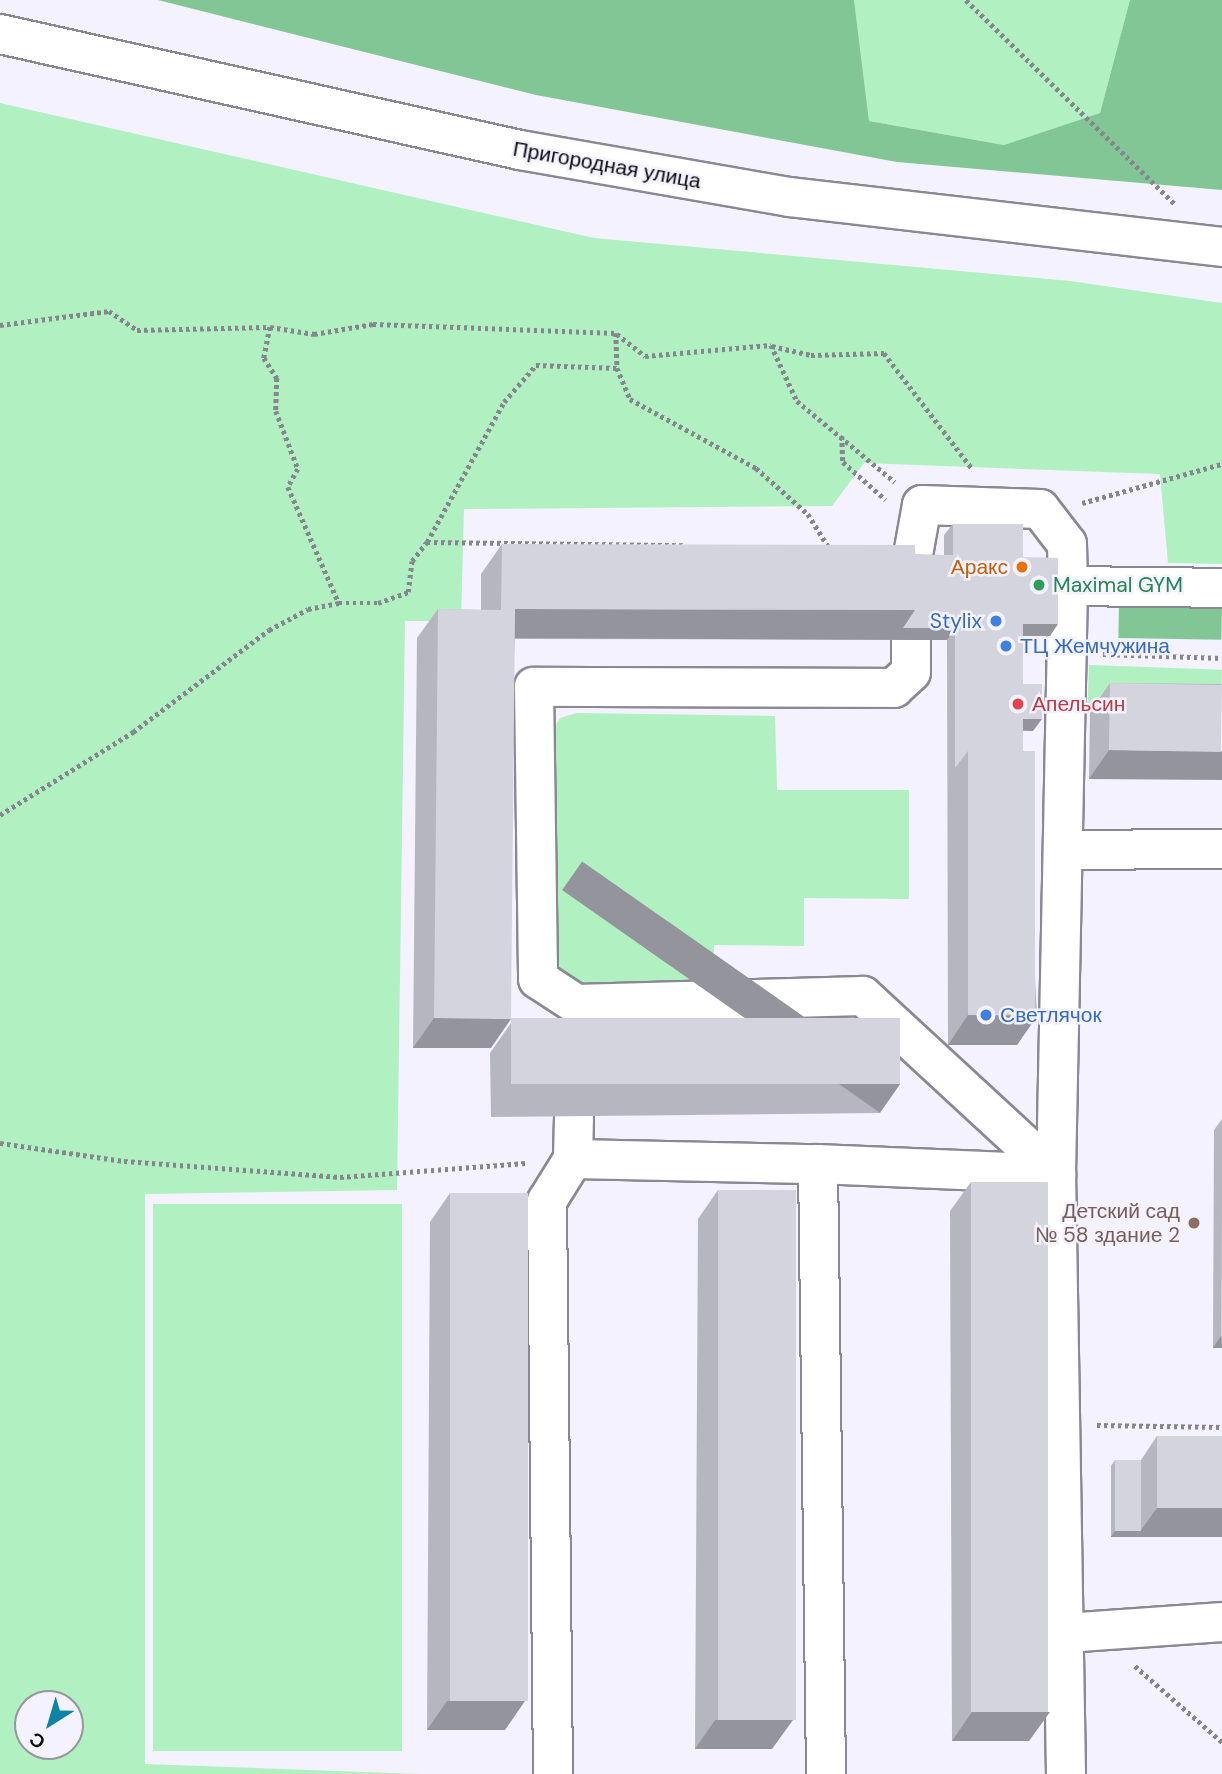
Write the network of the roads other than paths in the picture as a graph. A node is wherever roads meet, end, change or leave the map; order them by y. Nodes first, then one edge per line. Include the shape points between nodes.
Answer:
1 (0, 34) edge
2 (1222, 247) edge
3 (911, 566) edge
4 (1068, 586) junction
5 (1222, 588) edge
6 (911, 639) edge
7 (1222, 849) edge
8 (1063, 850) junction
9 (574, 1116) edge
10 (573, 1159) junction
11 (818, 1164) junction
12 (1056, 1174) junction
13 (1222, 1622) edge
14 (1082, 1633) junction
15 (553, 1774) edge
16 (826, 1774) edge
17 (1066, 1774) edge

1 - 2 main road, Пригородная улица via 534,153 790,197
3 - 4 main road via 920,514 997,507 1040,509 1067,544
4 - 5 main road
4 - 8 main road
6 - 12 main road via 911,672 894,688 534,687 538,979 576,1022 863,996
7 - 8 main road
8 - 12 main road
9 - 10 main road
10 - 11 main road
10 - 15 main road via 547,1201
11 - 12 main road
11 - 16 main road
12 - 14 main road via 1062,1425
13 - 14 main road
14 - 17 main road

